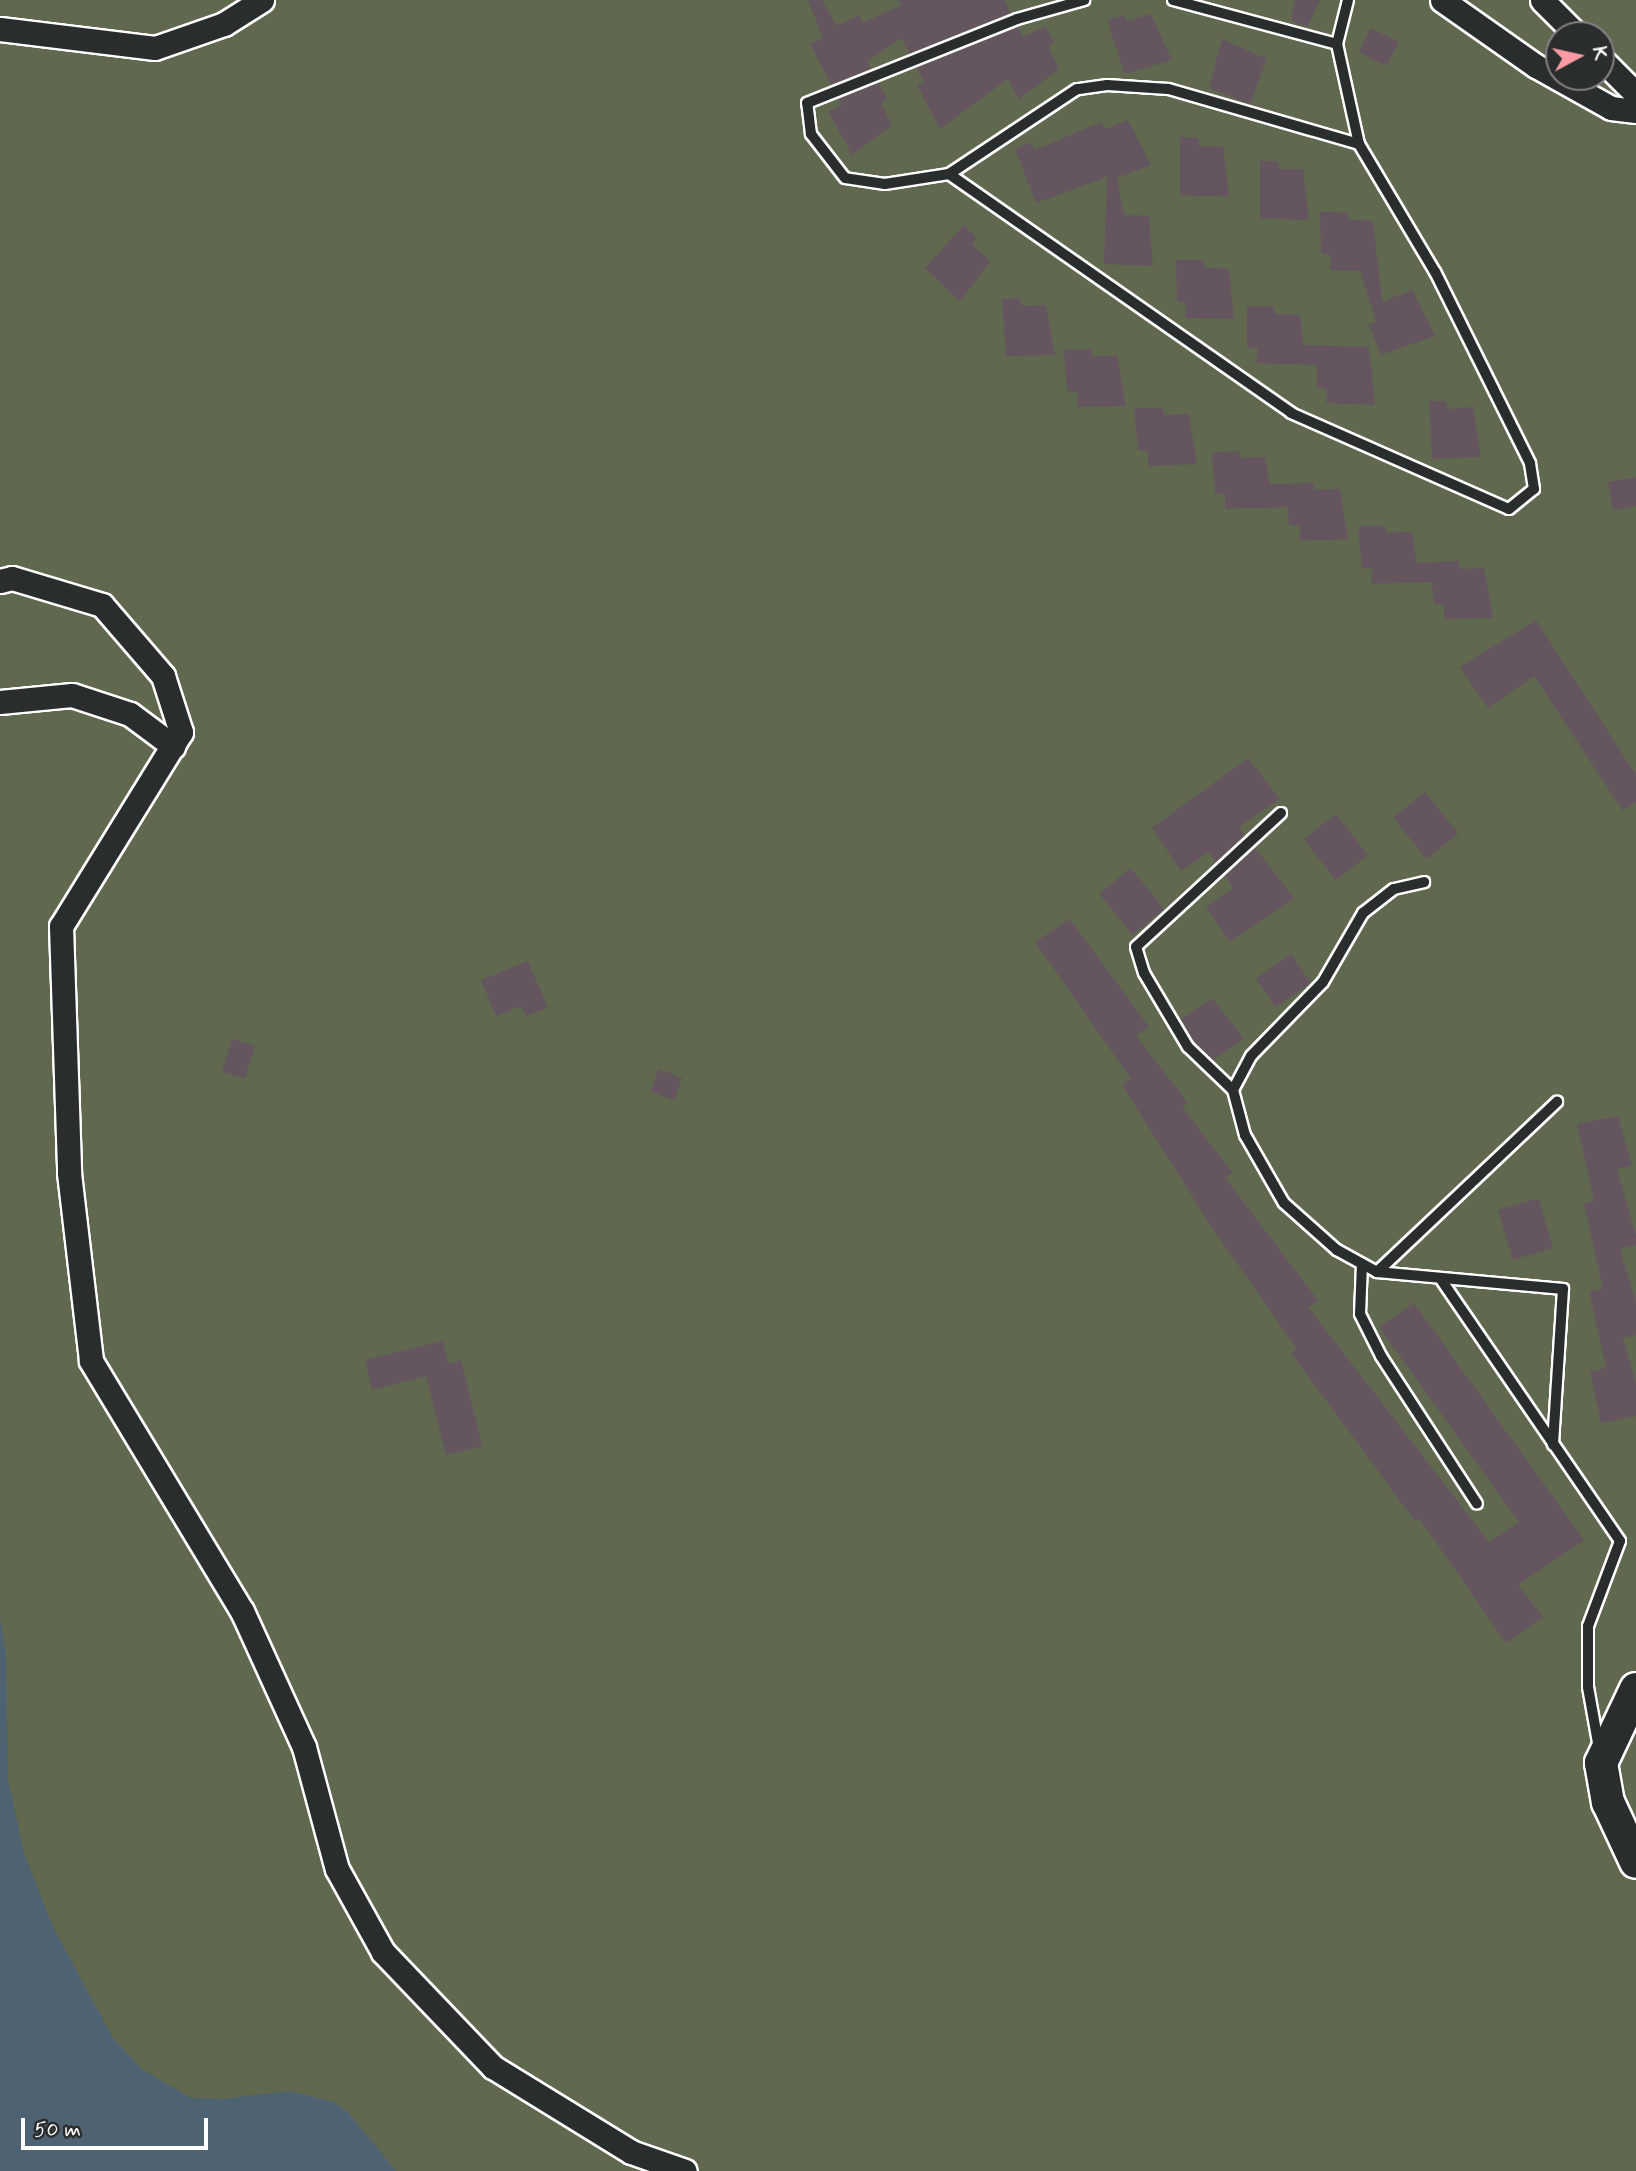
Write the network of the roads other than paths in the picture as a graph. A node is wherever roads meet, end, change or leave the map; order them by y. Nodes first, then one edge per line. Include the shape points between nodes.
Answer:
1 (262, 0) edge
2 (1084, 0) edge
3 (1173, 0) edge
4 (1348, 0) edge
5 (1442, 0) edge
6 (1542, 0) edge
7 (1563, 21) edge
8 (0, 29) edge
9 (1337, 44) junction
10 (1615, 73) edge
11 (1636, 94) edge
12 (1636, 111) edge
13 (1359, 144) junction
14 (949, 174) junction
15 (0, 580) edge
16 (0, 702) edge
17 (173, 746) junction
18 (1281, 813) dead end
19 (1424, 882) dead end
20 (1233, 1090) junction
21 (1557, 1102) dead end
22 (1362, 1264) junction
23 (1377, 1272) junction
24 (1442, 1281) junction
25 (1553, 1445) junction
26 (1477, 1504) dead end
27 (1636, 1689) edge
28 (1601, 1763) junction
29 (1636, 1862) edge
30 (685, 2171) edge

1 - 8 street via 223,24 155,48
2 - 14 lane via 1017,19 807,103 811,134 845,178 885,184
3 - 9 lane
4 - 9 lane
5 - 12 street via 1536,66 1611,108
6 - 7 street
9 - 13 lane
10 - 11 street
13 - 14 lane via 1168,89 1107,85 1077,89
13 - 14 lane via 1435,272 1530,463 1534,489 1510,509 1291,413
15 - 17 street via 12,578 102,606 163,676 181,732
16 - 17 street via 72,695 130,714
17 - 30 street via 61,926 69,1173 91,1361 242,1611 304,1747 337,1869 383,1952 493,2067 631,2152
18 - 20 lane via 1136,947 1143,973 1188,1047
19 - 20 lane via 1394,889 1363,913 1324,982 1251,1056
20 - 22 lane via 1245,1135 1284,1203 1337,1250
21 - 23 lane
22 - 23 lane
22 - 26 lane via 1360,1314 1381,1356
23 - 24 lane
24 - 25 lane
24 - 25 lane via 1563,1289
25 - 28 lane via 1620,1541 1588,1626 1588,1687
27 - 28 street
28 - 29 street via 1608,1802

